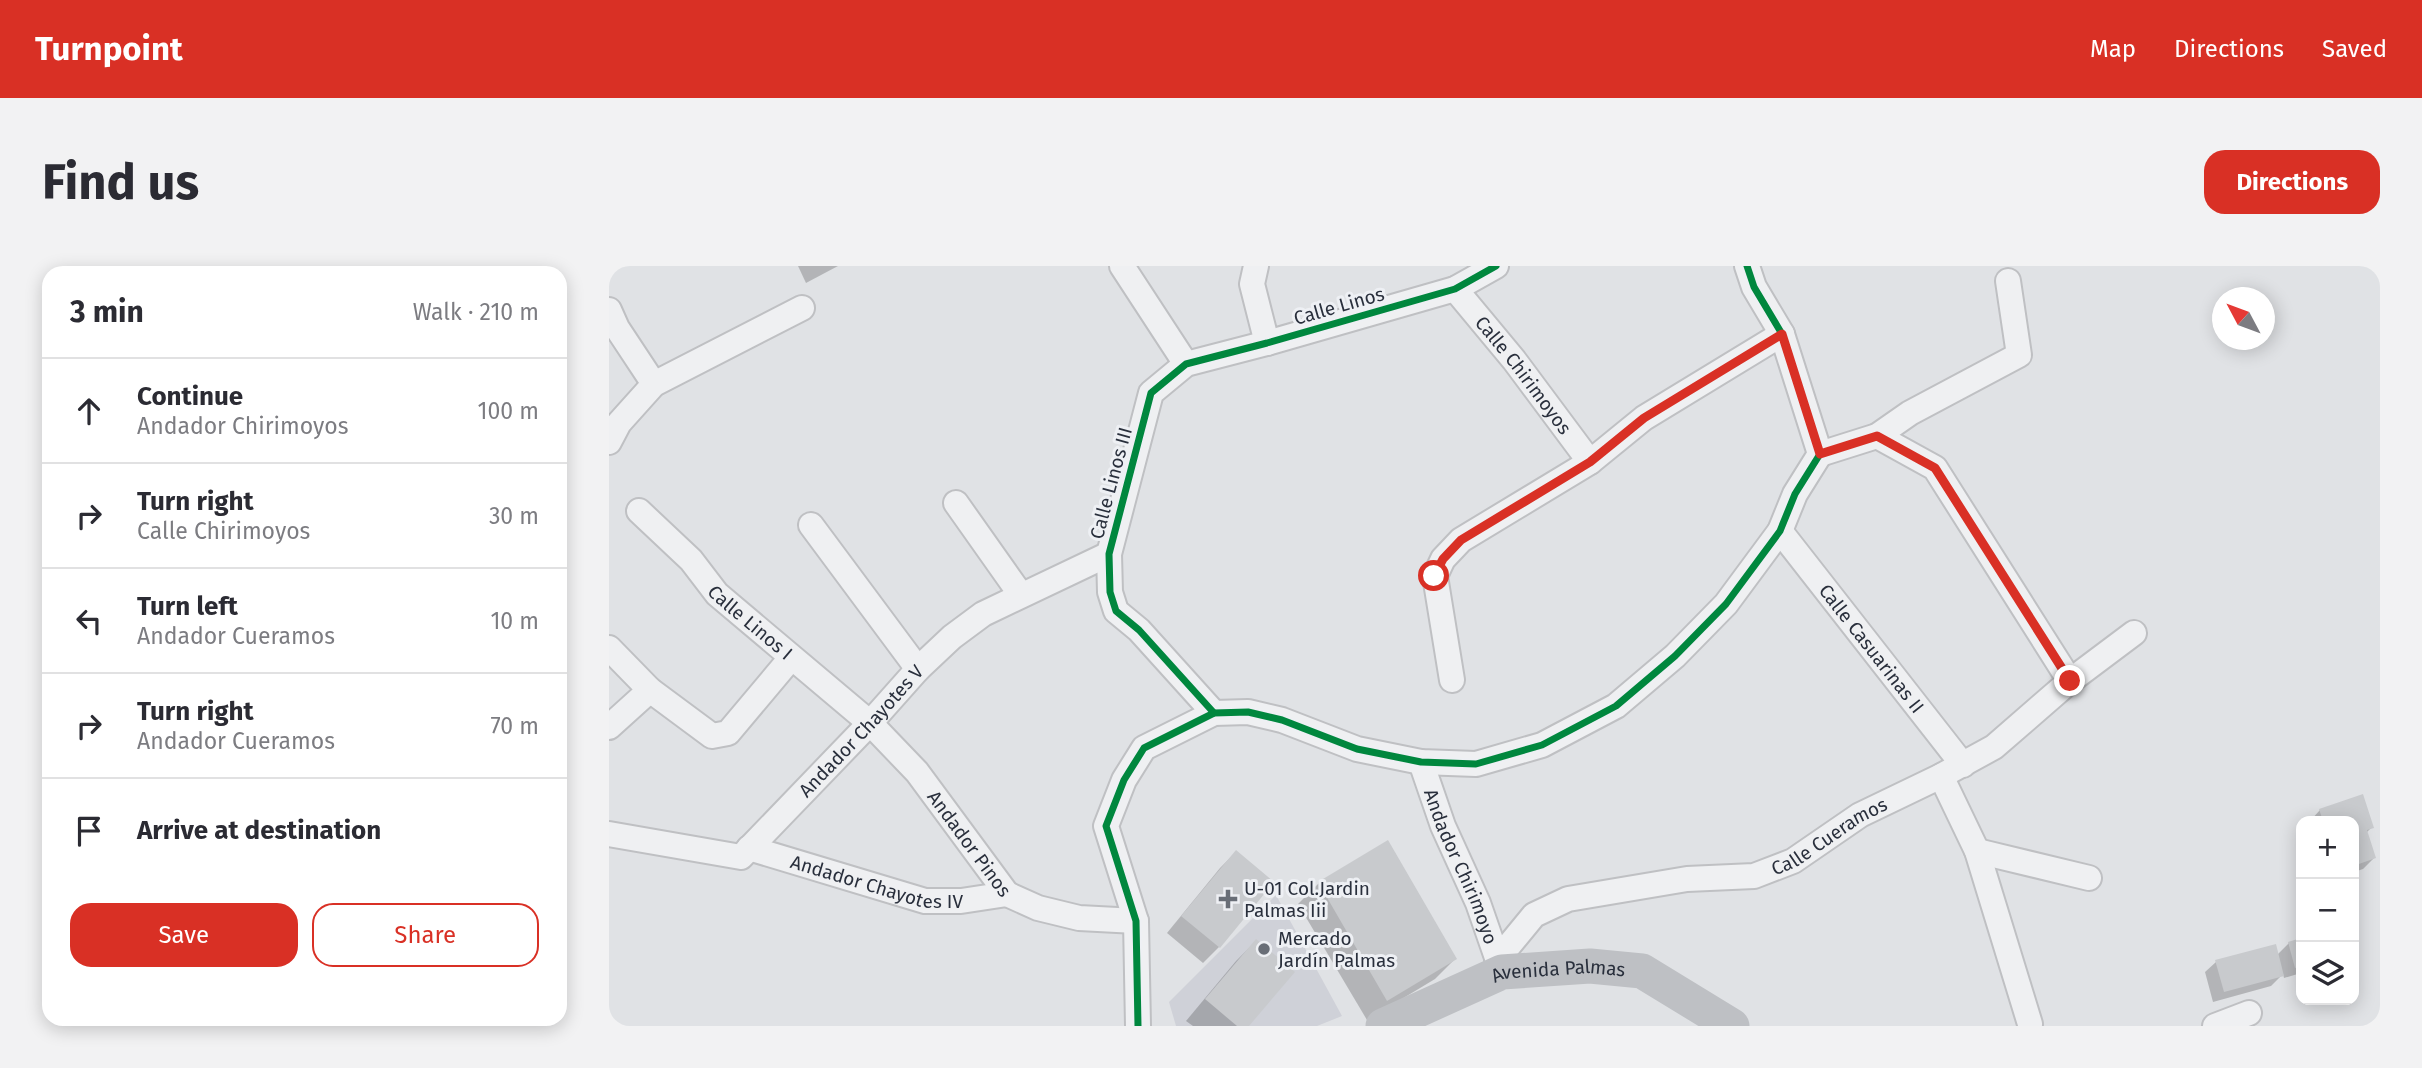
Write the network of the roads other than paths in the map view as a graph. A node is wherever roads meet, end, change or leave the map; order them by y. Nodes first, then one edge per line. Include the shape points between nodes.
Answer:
1 (1122, 266) edge
2 (1256, 266) edge
3 (1496, 266) edge
4 (1747, 266) edge
5 (2008, 281) dead end
6 (1455, 289) junction
7 (802, 307) dead end
8 (609, 310) edge
9 (1782, 334) junction
10 (1267, 343) junction
11 (1186, 363) junction
12 (654, 384) junction
13 (612, 429) edge
14 (1877, 436) junction
15 (1820, 454) junction
16 (1590, 462) junction
17 (956, 503) dead end
18 (639, 511) dead end
19 (811, 525) dead end
20 (1780, 531) junction
21 (1109, 554) junction
22 (1021, 595) junction
23 (2134, 633) dead end
24 (609, 648) edge
25 (791, 658) junction
26 (918, 669) junction
27 (1452, 680) dead end
28 (2070, 681) junction
29 (650, 690) junction
30 (1214, 713) junction
31 (870, 723) junction
32 (609, 727) edge
33 (1421, 762) junction
34 (1952, 770) junction
35 (609, 834) edge
36 (749, 848) junction
37 (1977, 851) junction
38 (2089, 878) dead end
39 (1007, 894) junction
40 (1136, 921) junction
41 (1499, 966) junction
42 (2249, 1013) dead end
43 (2030, 1024) dead end
44 (1138, 1026) edge
45 (1383, 1026) edge
46 (1732, 1026) edge
47 (2215, 1026) edge

1 - 11 street
2 - 10 street via 1252,284
3 - 6 street, Calle Linos
4 - 9 street via 1754,288
5 - 14 street via 2019,355 1910,413
6 - 10 street, Calle Linos
6 - 16 street, Calle Chirimoyos
7 - 12 street
8 - 12 street
9 - 15 street
9 - 16 street via 1644,418
10 - 11 street, Calle Linos
11 - 21 street, Calle Linos III via 1151,393
12 - 13 street
14 - 15 street
14 - 28 street via 1935,468
15 - 20 street via 1795,494
16 - 27 street via 1461,540 1443,559 1434,576
17 - 22 street
18 - 25 street, Calle Linos I via 691,560 717,594
19 - 26 street
20 - 33 street via 1726,604 1616,706 1542,745 1476,764
20 - 34 street, Calle Casuarinas II
21 - 22 street, Andador Chayotes V
21 - 30 street, Calle Linos III via 1110,592 1117,611
22 - 26 street, Andador Chayotes V via 983,614
23 - 28 street, Calle Cueramos
24 - 29 street
25 - 29 street via 729,733 712,736
25 - 31 street, Calle Linos I
26 - 31 street, Andador Chayotes V
28 - 34 street, Calle Cueramos via 1994,747
29 - 32 street
30 - 33 street via 1248,712 1282,720 1357,749
30 - 40 street via 1144,748 1115,803 1107,826
31 - 36 street, Andador Chayotes V
31 - 39 street, Andador Pinos via 917,772
33 - 41 street, Andador Chirimoyo
34 - 37 street, Calle Casuarinas II
34 - 41 street, Calle Cueramos via 1860,815 1793,861 1753,876 1687,879 1568,899 1534,915
35 - 36 street via 741,857
36 - 39 street, Andador Chayotes IV via 925,901
37 - 38 street
37 - 43 street, Calle Casuarinas II
39 - 40 street, Andador Pinos via 1079,919
40 - 44 street
41 - 45 main road, Avenida Palmas
41 - 46 main road, Avenida Palmas via 1642,971
42 - 47 street

